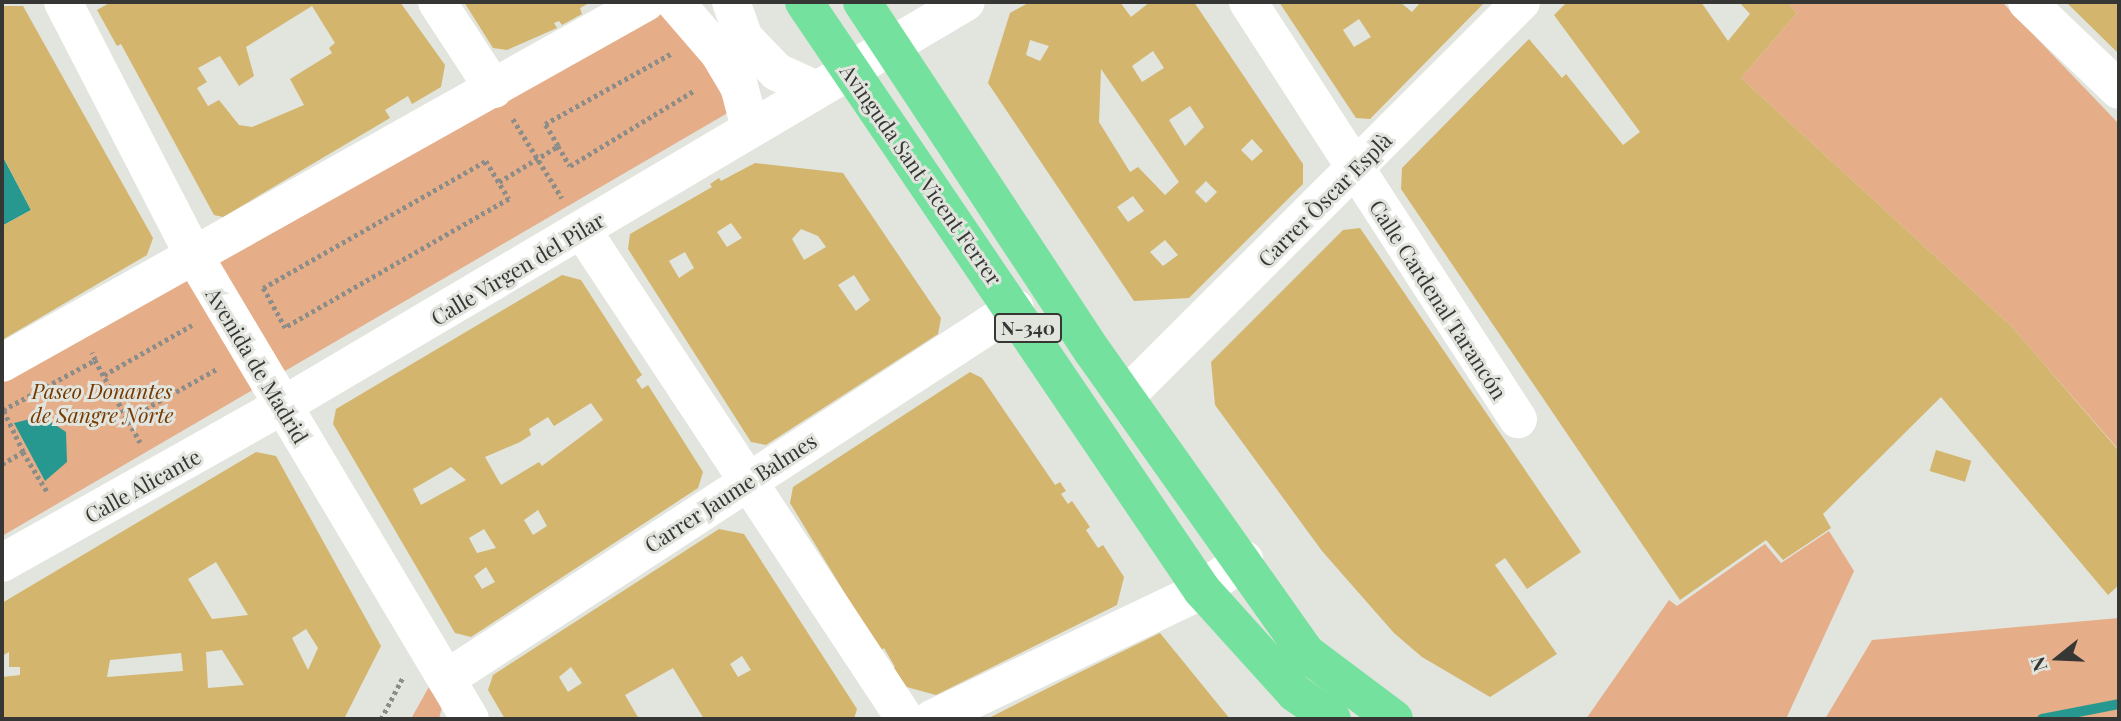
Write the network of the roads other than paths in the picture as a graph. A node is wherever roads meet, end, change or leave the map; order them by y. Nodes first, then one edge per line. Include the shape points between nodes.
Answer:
1 (63, 2) edge
2 (437, 2) edge
3 (646, 2) edge
4 (675, 2) edge
5 (732, 2) edge
6 (804, 2) edge
7 (862, 2) edge
8 (966, 2) edge
9 (1248, 2) edge
10 (1521, 2) edge
11 (2027, 2) edge
12 (927, 13) edge
13 (891, 46) junction
14 (849, 69) junction
15 (494, 89) junction
16 (814, 89) junction
17 (2119, 90) edge
18 (750, 128) junction
19 (1354, 169) junction
20 (582, 230) junction
21 (193, 254) junction
22 (1015, 308) junction
23 (2, 363) edge
24 (1126, 396) junction
25 (282, 406) junction
26 (1518, 419) dead end
27 (748, 479) junction
28 (1244, 560) junction
29 (2, 563) edge
30 (1202, 590) junction
31 (446, 678) junction
32 (470, 719) edge
33 (905, 719) edge
34 (932, 719) edge
35 (1332, 719) edge
36 (1394, 719) edge

1 - 21 street, Avenida de Madrid
2 - 15 street
3 - 15 street
4 - 18 street via 719,52 739,86
5 - 16 street via 744,38 776,72
6 - 14 highway, Avinguda Sant Vicent Ferrer / N-340
7 - 13 highway, Avinguda Sant Vicent Ferrer / N-340
8 - 12 street, Calle Virgen del Pilar
9 - 19 street, Calle Cardenal Tarancón
10 - 19 street, Carrer Òscar Esplà
11 - 17 street
12 - 13 street, Calle Virgen del Pilar
13 - 14 street, Calle Virgen del Pilar
13 - 24 highway, Avinguda Sant Vicent Ferrer / N-340
14 - 16 street, Calle Virgen del Pilar
14 - 22 highway, Avinguda Sant Vicent Ferrer / N-340
15 - 21 street
16 - 18 street, Calle Virgen del Pilar
18 - 20 street, Calle Virgen del Pilar
19 - 24 street, Carrer Òscar Esplà
19 - 26 street, Calle Cardenal Tarancón
20 - 25 street, Calle Virgen del Pilar
20 - 27 street
21 - 23 street
21 - 25 street, Avenida de Madrid
22 - 27 street, Carrer Jaume Balmes
22 - 30 highway, Avinguda Sant Vicent Ferrer / N-340
24 - 28 highway, Avinguda Sant Vicent Ferrer / N-340
25 - 29 street, Calle Alicante
25 - 31 street, Avenida de Madrid
27 - 31 street, Carrer Jaume Balmes
27 - 33 street
28 - 30 street
28 - 36 highway, N-340 via 1306,653
30 - 34 street
30 - 35 highway, N-340 via 1295,693
31 - 32 street, Avenida de Madrid

